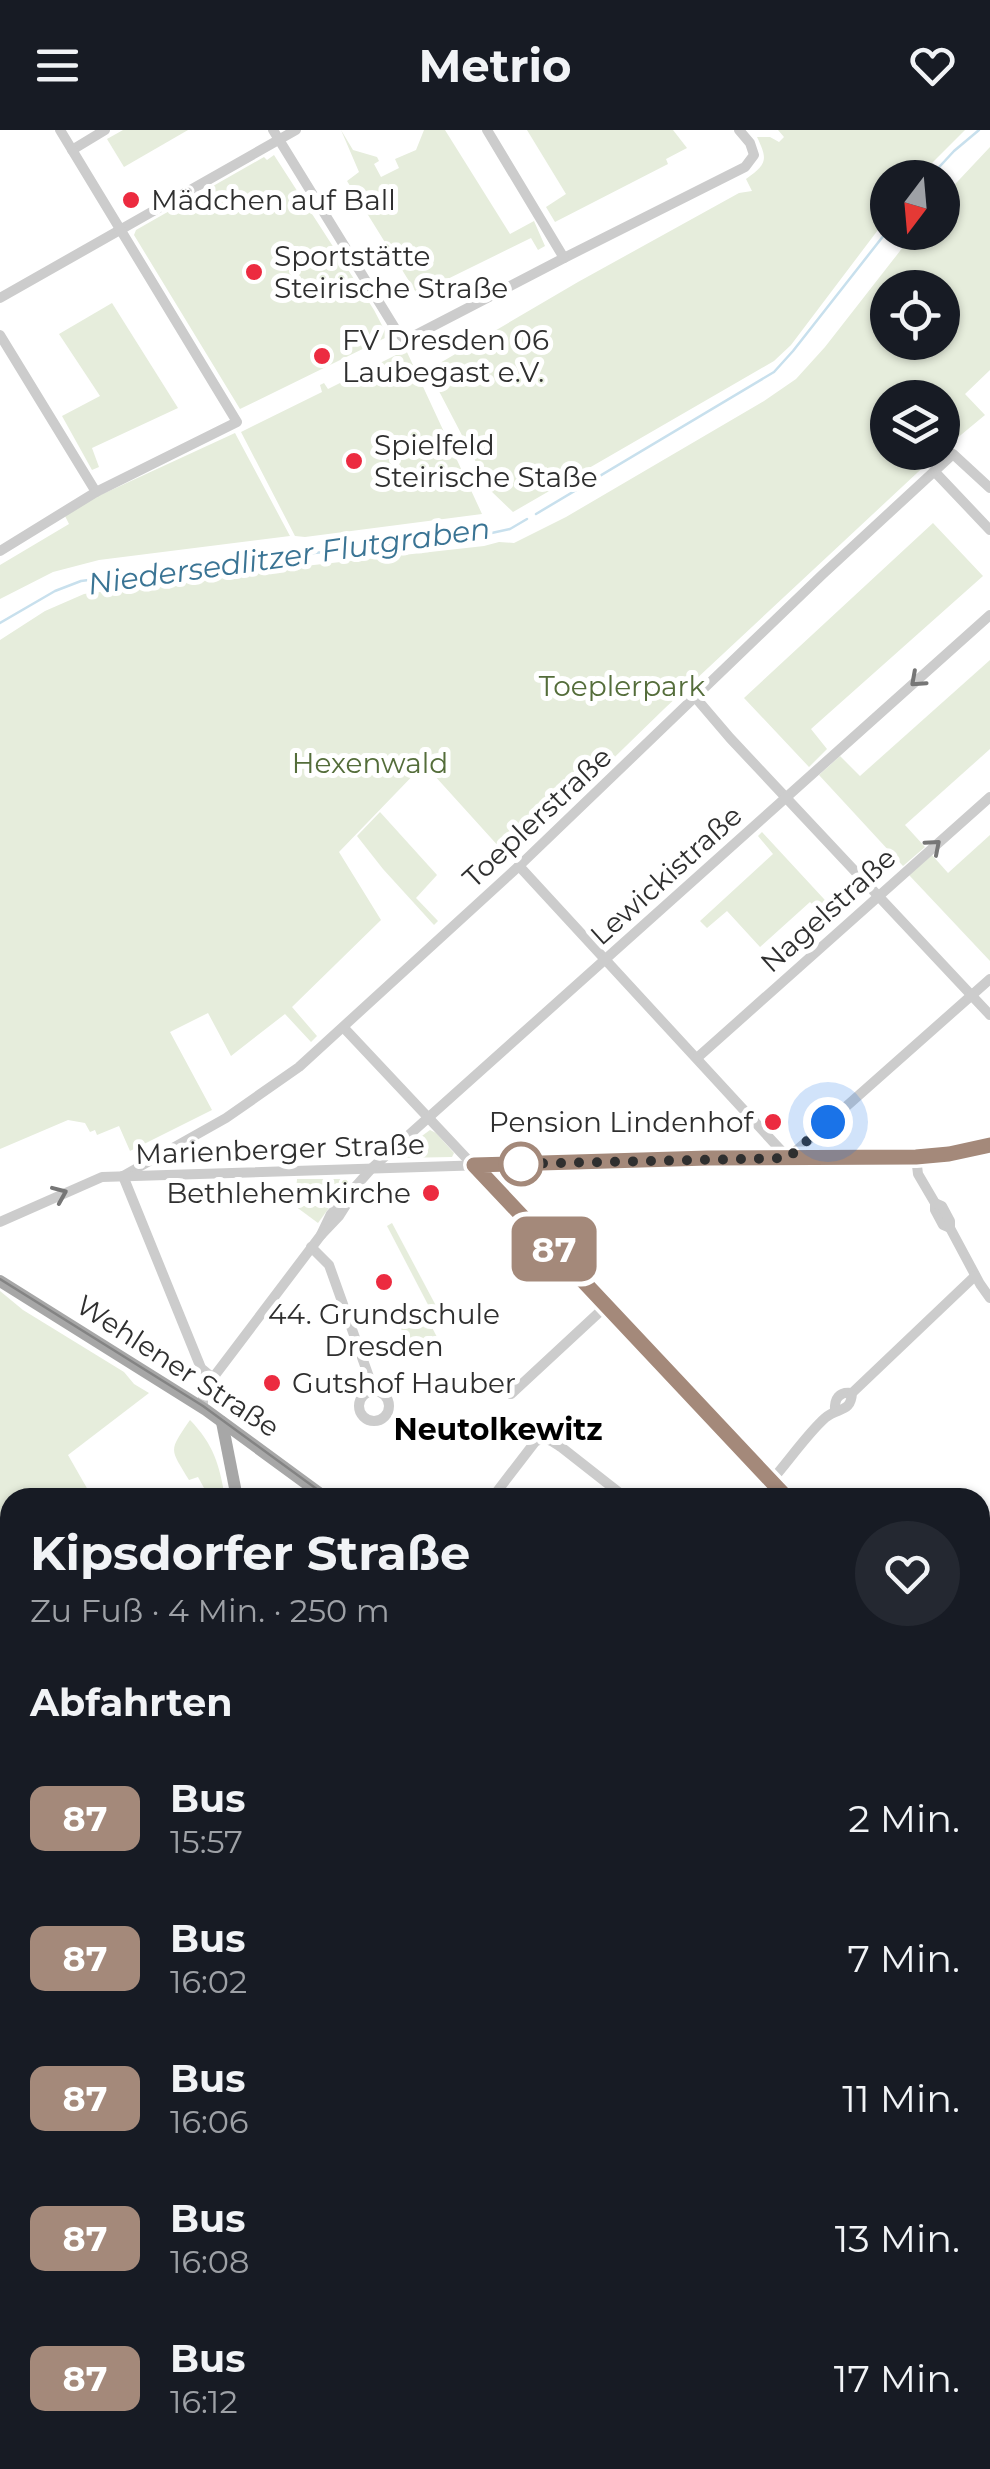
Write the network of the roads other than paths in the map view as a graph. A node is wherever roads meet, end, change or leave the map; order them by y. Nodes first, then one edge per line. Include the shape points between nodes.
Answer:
1 (60, 130) edge
2 (105, 130) edge
3 (296, 130) edge
4 (487, 130) edge
5 (739, 130) edge
6 (276, 134) edge
7 (72, 150) junction
8 (120, 229) junction
9 (564, 258) junction
10 (0, 298) edge
11 (0, 335) edge
12 (934, 471) junction
13 (990, 488) edge
14 (96, 492) junction
15 (990, 530) edge
16 (0, 552) edge
17 (990, 615) edge
18 (695, 697) junction
19 (990, 797) edge
20 (786, 798) junction
21 (519, 866) junction
22 (878, 896) junction
23 (604, 960) junction
24 (990, 979) edge
25 (971, 995) junction
26 (990, 1015) edge
27 (344, 1028) junction
28 (697, 1058) junction
29 (429, 1116) junction
30 (990, 1144) edge
31 (916, 1157) junction
32 (788, 1158) junction
33 (474, 1165) junction
34 (372, 1168) junction
35 (123, 1176) junction
36 (0, 1222) edge
37 (312, 1248) junction
38 (975, 1276) junction
39 (0, 1281) edge
40 (990, 1298) edge
41 (606, 1306) junction
42 (213, 1378) junction
43 (374, 1391) dead end
44 (510, 1394) dead end
45 (206, 1410) junction
46 (222, 1421) junction
47 (771, 1481) junction
48 (235, 1488) edge
49 (312, 1488) edge
50 (500, 1488) edge
51 (613, 1488) edge
52 (777, 1488) edge

1 - 7 street
2 - 7 street
3 - 6 street
4 - 9 street
5 - 9 street via 754,156 745,168
6 - 8 street
6 - 9 street via 398,333 411,337
7 - 8 street
8 - 10 street
8 - 14 street via 237,422
11 - 14 street
12 - 13 street, Toeplerstraße via 954,454
12 - 15 street
12 - 18 street, Toeplerstraße
14 - 16 street
17 -> 20 street, Lewickistraße
18 - 20 street
18 - 21 street, Toeplerstraße
22 -> 19 street, Nagelstraße
20 - 22 street
20 - 23 street, Lewickistraße
21 - 23 street
21 - 27 street, Toeplerstraße
22 - 25 street
22 - 28 street, Nagelstraße
23 - 28 street
23 - 29 street, Lewickistraße
24 - 25 street
25 - 26 street
25 - 32 street
27 - 29 street
27 - 35 street, Toeplerstraße via 226,1118
28 - 32 street
29 - 33 street
29 - 34 street, Lewickistraße
30 - 31 street, Marienberger Straße
31 - 32 street, Marienberger Straße
31 - 38 street via 935,1210
32 - 33 street, Marienberger Straße
33 - 34 street, Marienberger Straße
33 - 41 street
34 - 35 street, Marienberger Straße
34 - 37 street, Lewickistraße via 331,1214
36 -> 35 street, Marienberger Straße via 102,1177
35 - 42 street via 200,1368
37 - 42 street, Lewickistraße
37 - 43 street via 329,1265
38 - 40 street
38 - 47 street via 852,1392 837,1397 834,1411
39 - 45 main road, Wehlener Straße
41 - 44 street
41 - 47 street
42 - 45 street via 204,1391
45 - 46 main road, Wehlener Straße
46 - 48 main road
46 - 49 main road, Wehlener Straße
47 - 52 street
50 - 51 street via 540,1439 560,1446

